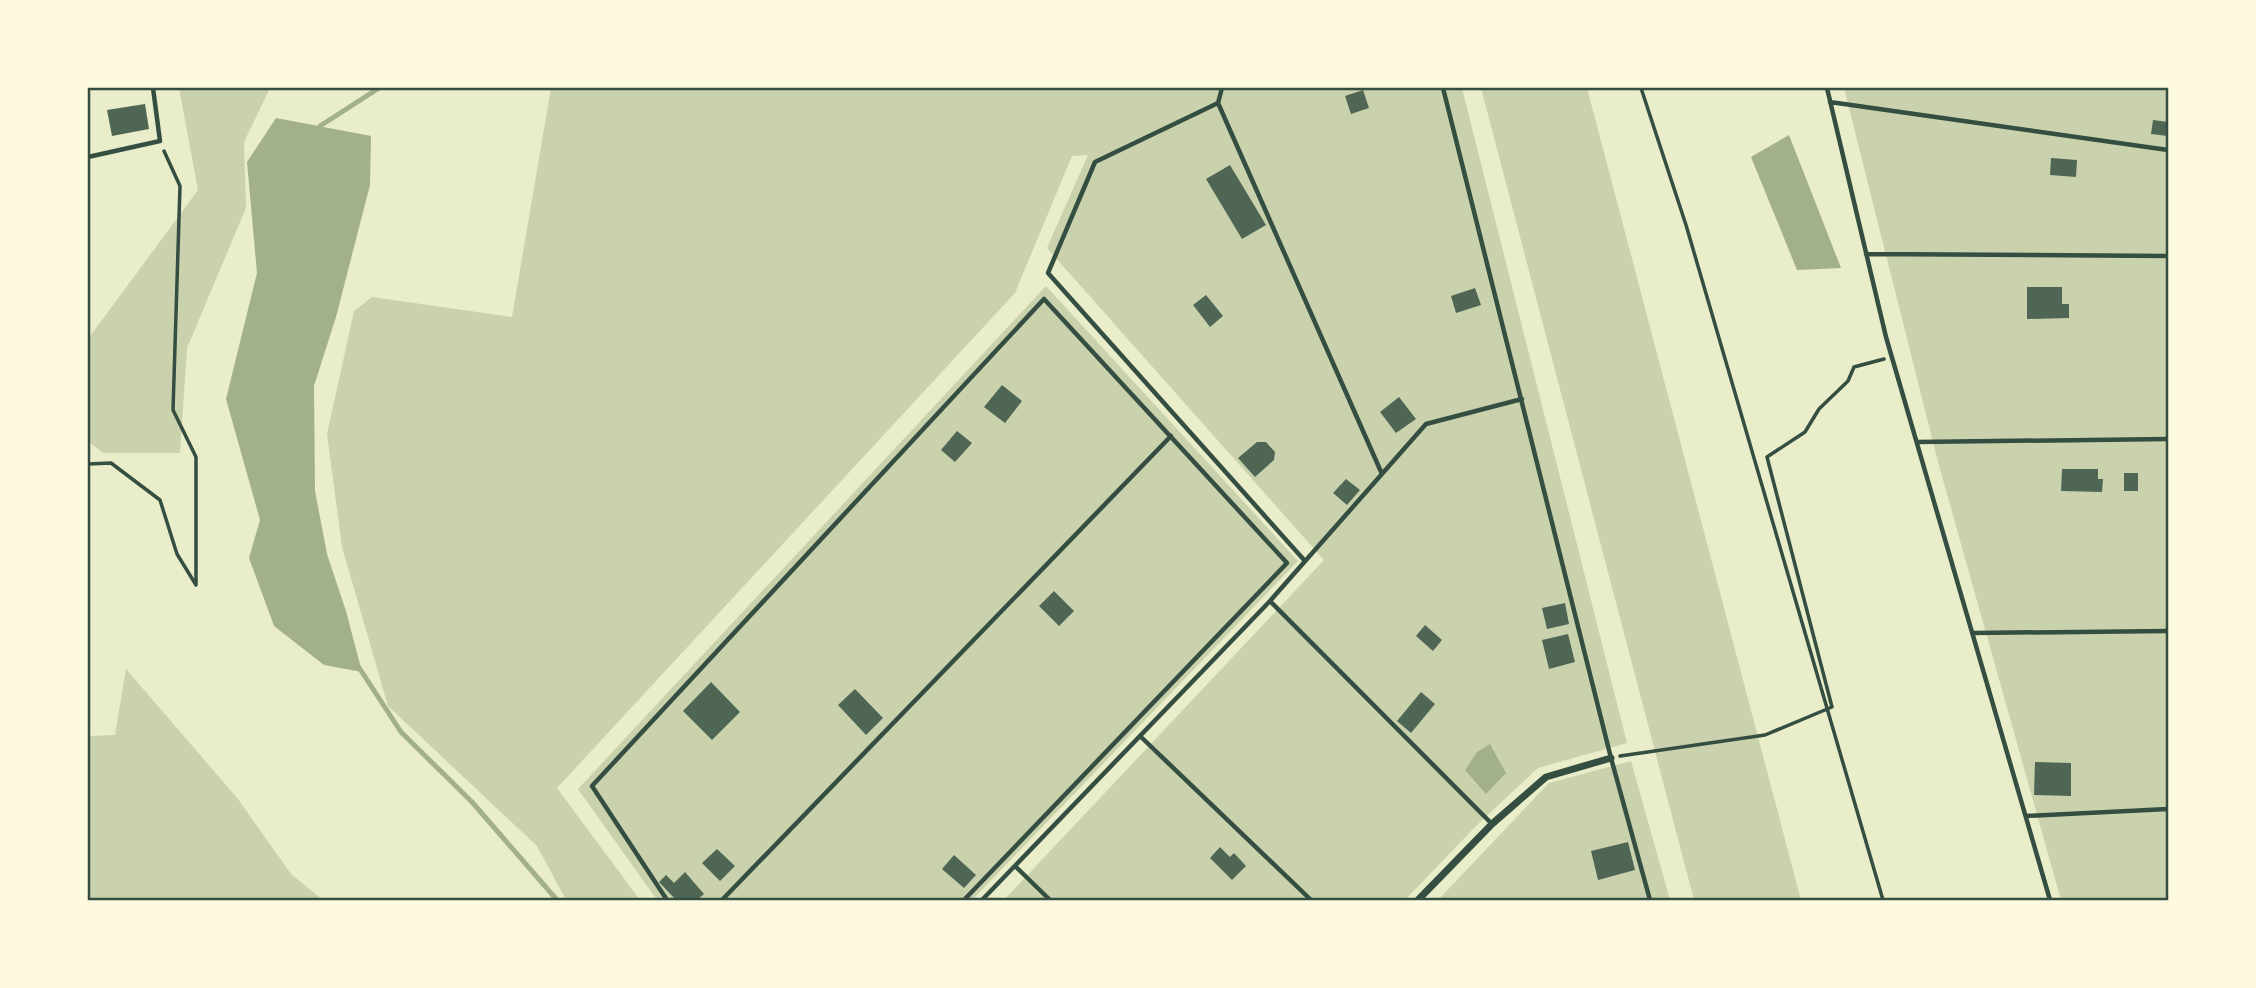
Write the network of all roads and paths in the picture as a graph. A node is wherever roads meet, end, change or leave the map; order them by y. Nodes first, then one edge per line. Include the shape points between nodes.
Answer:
1 (153, 88) edge
2 (1222, 88) edge
3 (1443, 88) edge
4 (1641, 88) edge
5 (1827, 88) edge
6 (1830, 102) junction
7 (1218, 103) junction
8 (160, 141) junction
9 (2168, 150) edge
10 (88, 157) edge
11 (1866, 254) junction
12 (2168, 256) edge
13 (1892, 357) junction
14 (1522, 399) junction
15 (1171, 436) junction
16 (2168, 439) edge
17 (1917, 442) junction
18 (88, 464) edge
19 (1382, 474) junction
20 (1306, 561) junction
21 (1270, 601) junction
22 (2168, 631) edge
23 (1972, 633) junction
24 (1828, 709) junction
25 (1140, 736) junction
26 (1611, 758) junction
27 (2168, 809) edge
28 (2026, 816) junction
29 (1492, 824) junction
30 (1014, 866) junction
31 (667, 901) edge
32 (722, 901) edge
33 (964, 901) edge
34 (982, 901) edge
35 (1050, 901) edge
36 (1311, 901) edge
37 (1418, 901) edge
38 (1650, 901) edge
39 (1884, 901) edge
40 (2050, 901) edge

1 - 8 lane
2 - 7 lane
3 - 14 lane
4 - 24 path via 1686,225
5 - 6 lane
6 - 9 lane
6 - 11 lane
7 - 19 lane
7 - 20 lane via 1095,162 1048,273
8 - 10 lane
8 - 18 path via 180,186 173,411 196,457 196,584 177,554 160,500 111,463
11 - 12 lane
11 - 13 lane
13 - 17 lane
13 - 24 path via 1854,367 1848,381 1819,409 1805,432 1768,457 1832,707
14 - 19 lane via 1426,424
14 - 26 lane
15 - 31 lane via 1044,299 592,786
15 - 32 lane
15 - 33 lane via 1287,563
16 - 17 lane
17 - 23 lane
19 - 20 lane
20 - 21 lane
21 - 25 lane
21 - 29 lane
22 - 23 lane
23 - 28 lane
24 - 26 path via 1765,735
24 - 39 path
25 - 30 lane
25 - 36 lane
26 - 29 street via 1546,777
26 - 38 lane
27 - 28 lane
28 - 40 lane
29 - 37 street
30 - 34 lane
30 - 35 lane

